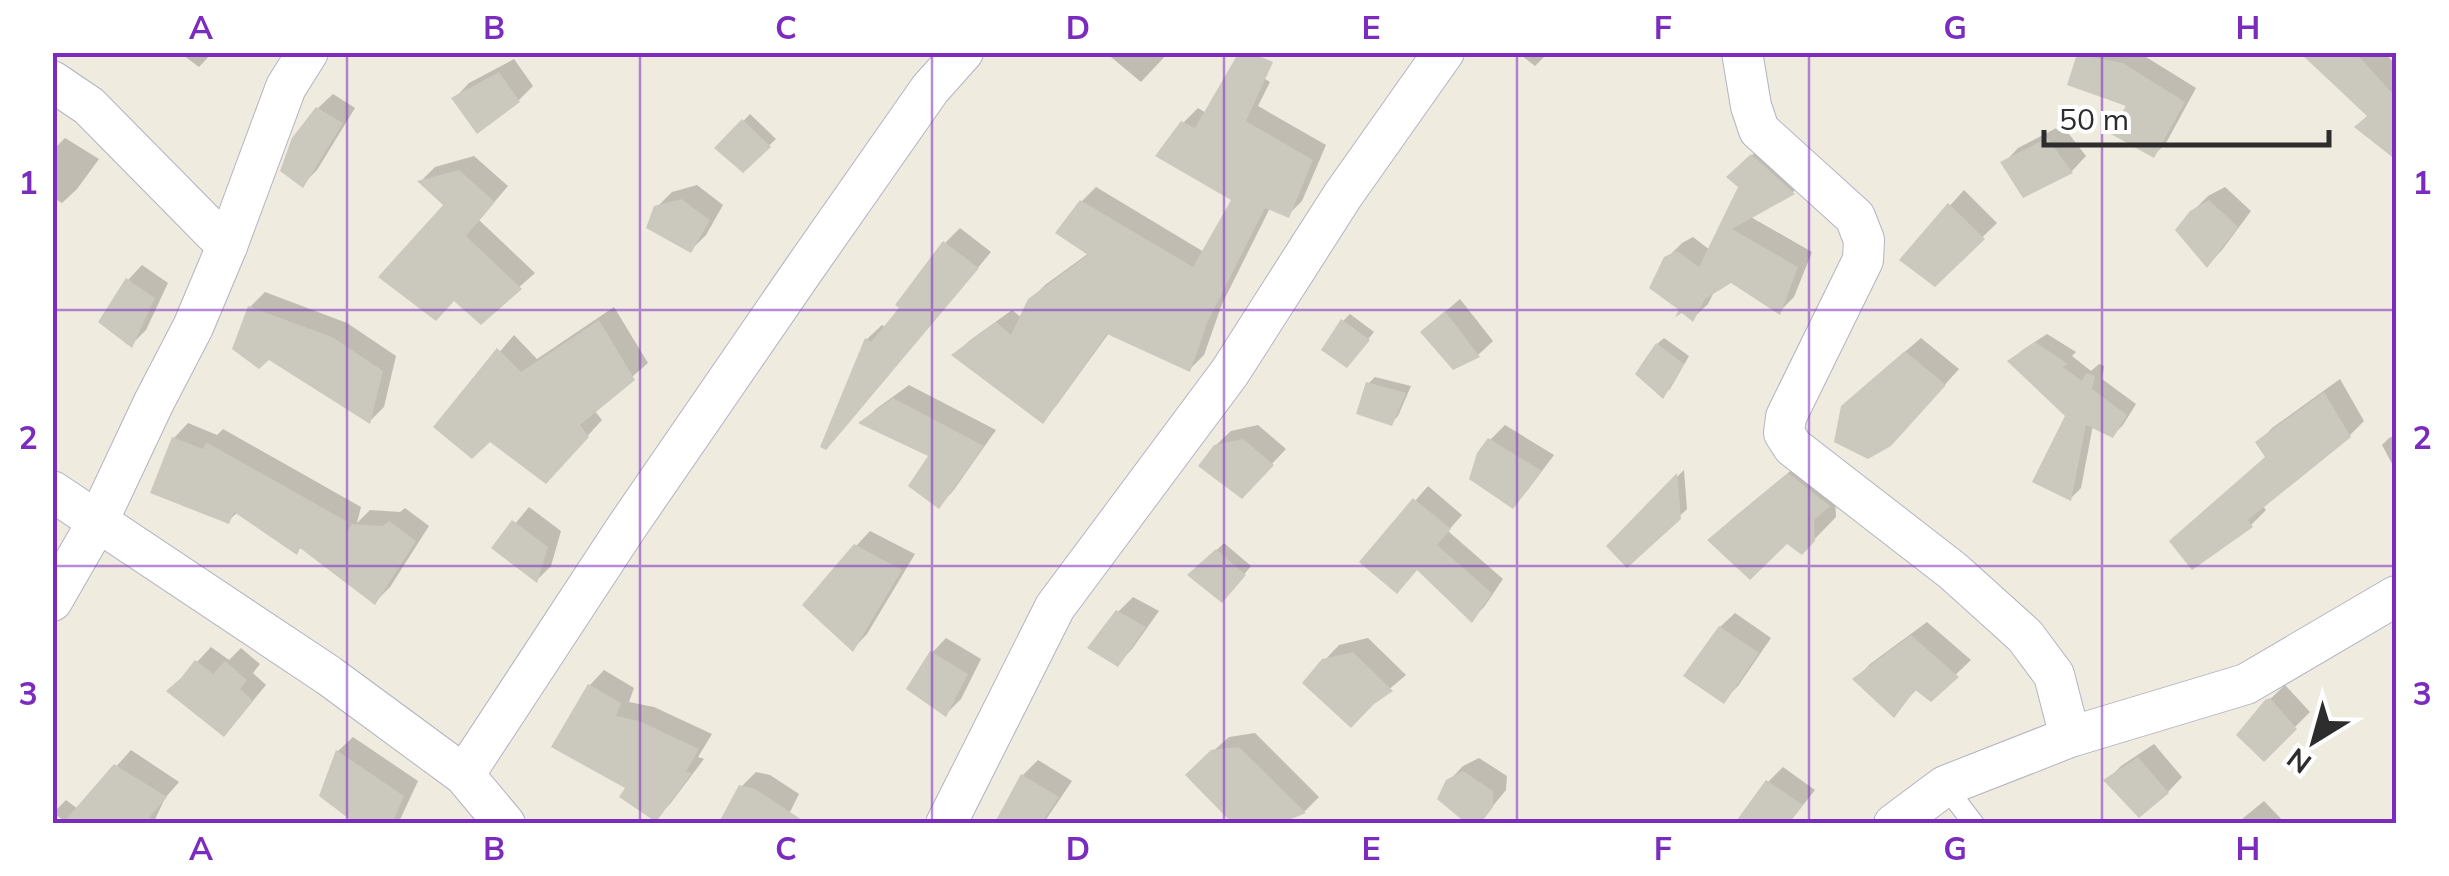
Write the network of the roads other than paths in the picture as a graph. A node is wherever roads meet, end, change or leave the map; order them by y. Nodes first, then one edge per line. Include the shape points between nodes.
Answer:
1 (308, 52) edge
2 (963, 52) edge
3 (1444, 52) edge
4 (1742, 52) edge
5 (52, 81) edge
6 (227, 246) junction
7 (52, 491) edge
8 (98, 521) junction
9 (2396, 596) edge
10 (52, 602) edge
11 (2070, 738) junction
12 (464, 775) junction
13 (1946, 786) junction
14 (505, 824) edge
15 (946, 824) edge
16 (1894, 824) edge
17 (1974, 824) edge

1 - 6 street via 286,87
2 - 12 street via 812,256
3 - 15 street via 1230,372 1056,607
4 - 11 street via 1759,130 1855,217 1864,240 1863,260 1784,434 2025,636 2054,675
5 - 6 street via 89,106
6 - 8 street
7 - 8 street
8 - 10 street
8 - 12 street
9 - 11 street via 2246,684
11 - 13 street
12 - 14 street
13 - 16 street
13 - 17 lane

